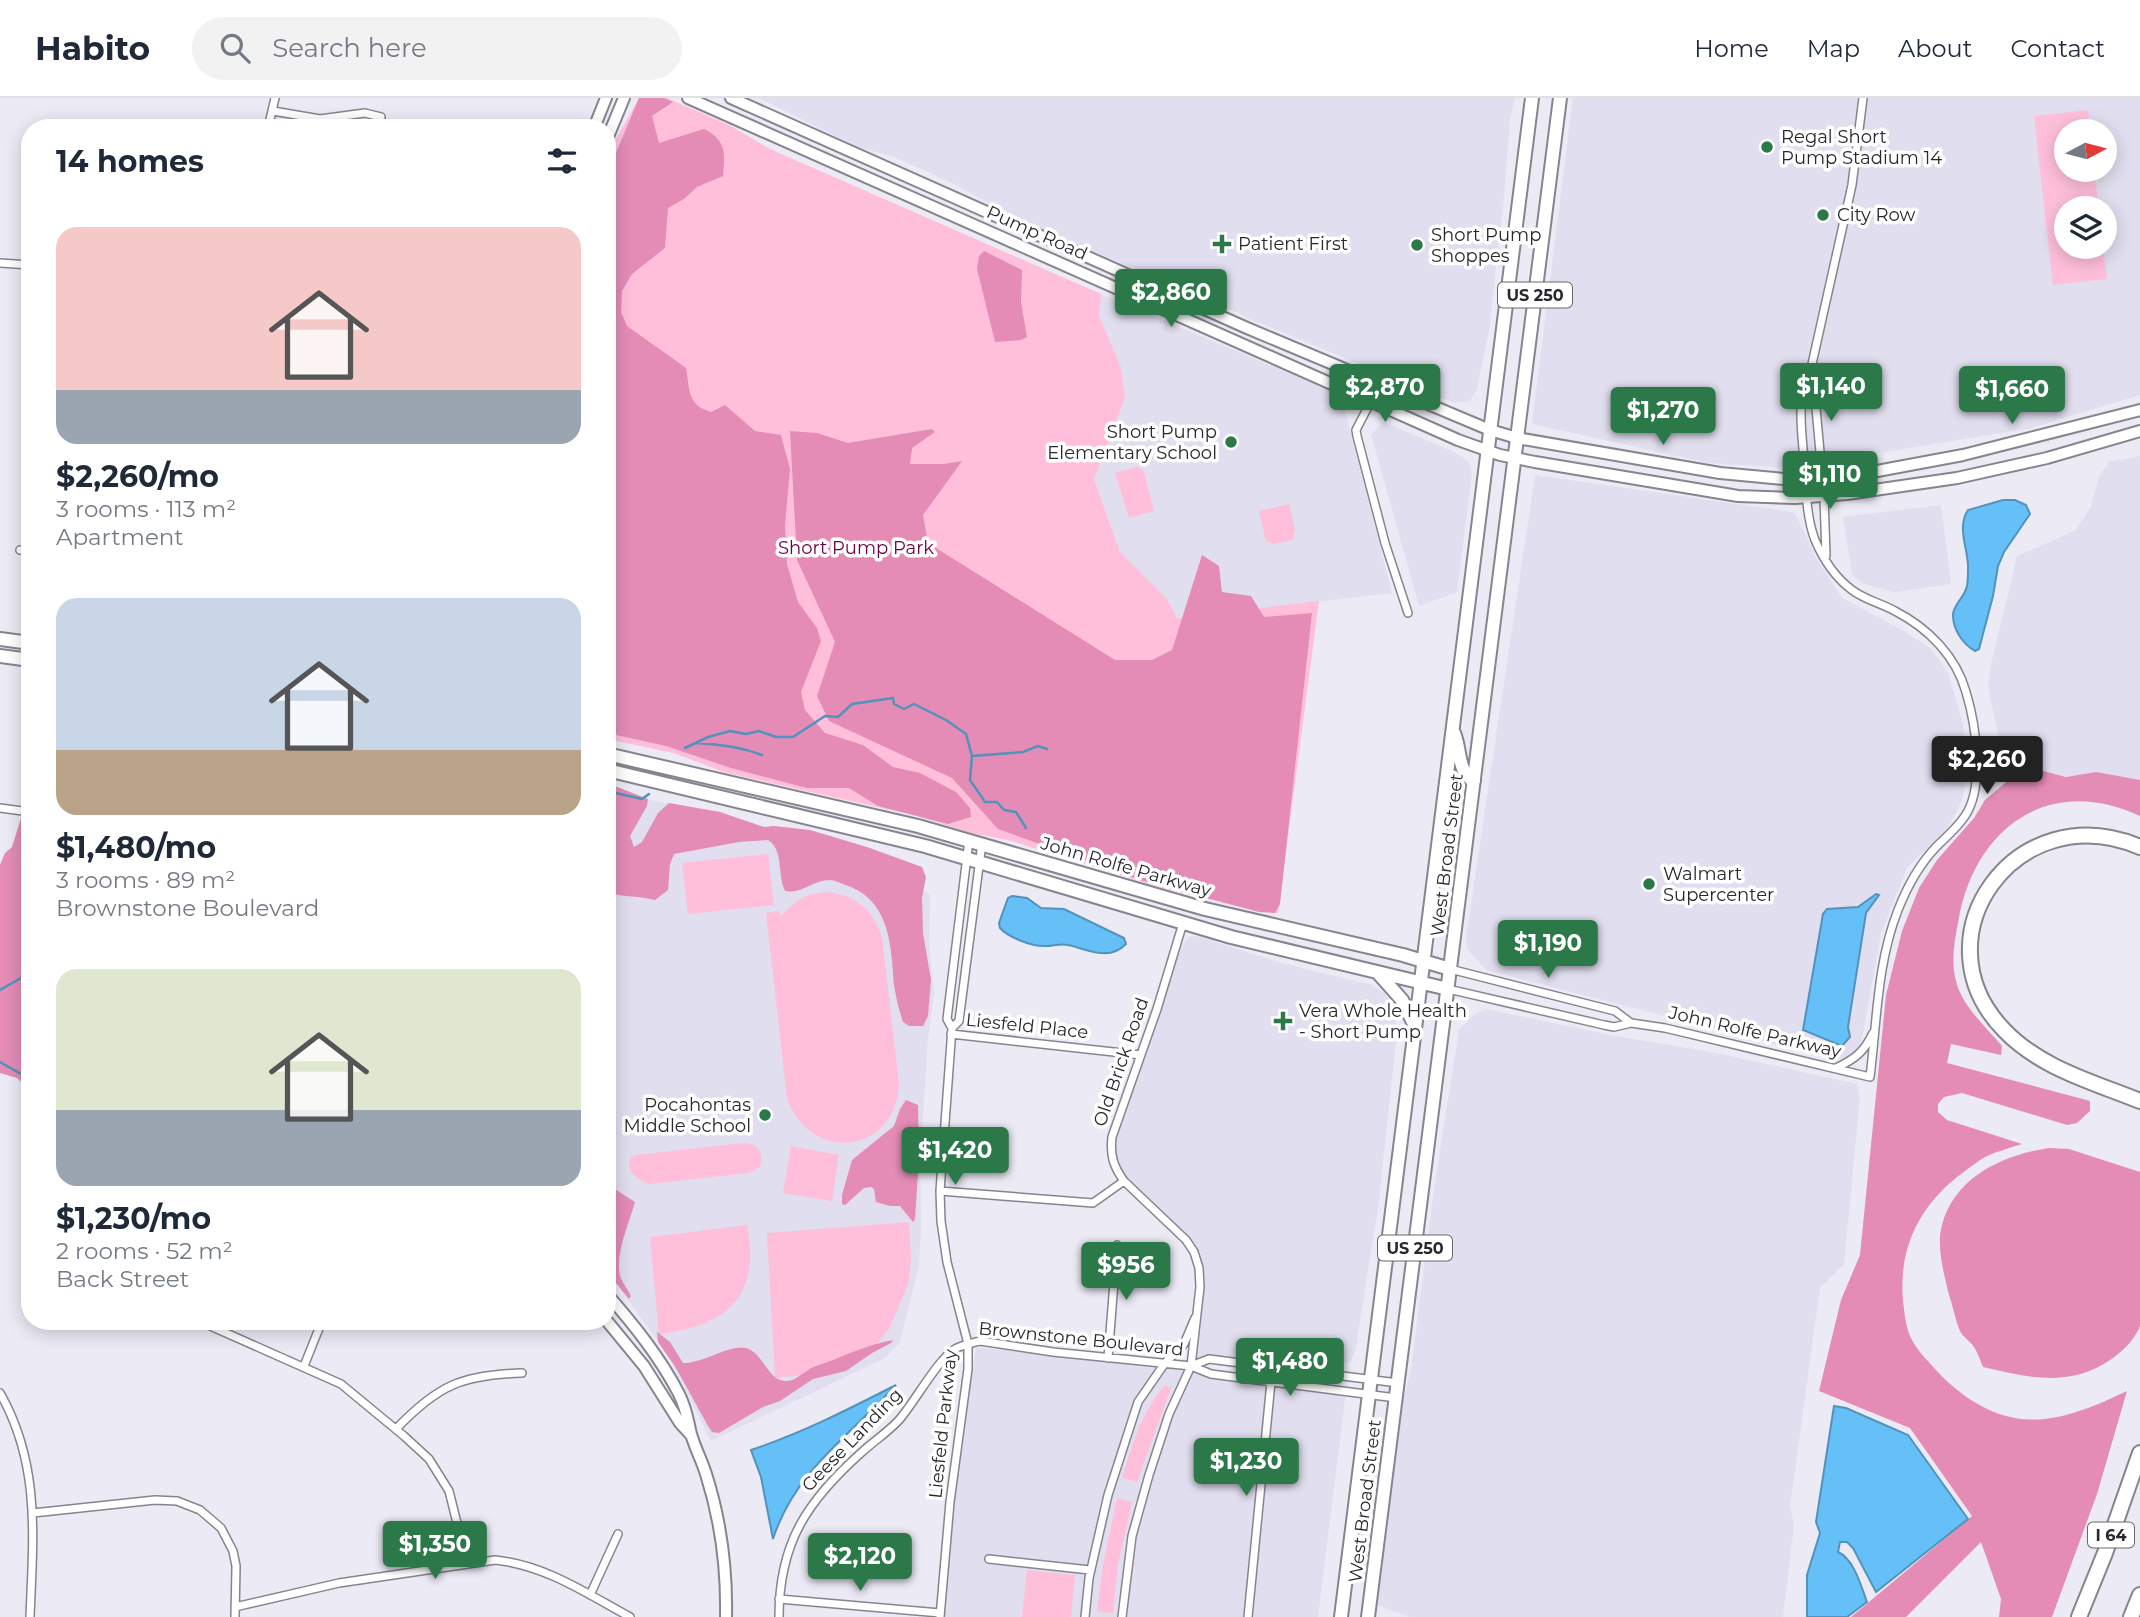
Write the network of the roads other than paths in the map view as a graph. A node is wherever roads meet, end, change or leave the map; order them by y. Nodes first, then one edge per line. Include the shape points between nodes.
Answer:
1 (275, 98) edge
2 (606, 98) edge
3 (624, 98) edge
4 (688, 98) edge
5 (730, 98) edge
6 (1532, 98) edge
7 (1560, 98) edge
8 (1863, 98) edge
9 (273, 111) junction
10 (381, 117) dead end
11 (271, 119) edge
12 (598, 119) edge
13 (615, 119) edge
14 (0, 262) edge
15 (21, 264) edge
16 (1810, 373) junction
17 (1371, 401) junction
18 (2140, 410) edge
19 (1490, 430) junction
20 (2140, 431) edge
21 (1517, 438) junction
22 (1487, 451) junction
23 (1514, 458) junction
24 (1806, 479) junction
25 (1822, 479) junction
26 (1824, 496) junction
27 (1808, 498) junction
28 (1827, 561) junction
29 (1408, 613) dead end
30 (0, 639) edge
31 (21, 642) edge
32 (0, 656) edge
33 (21, 659) edge
34 (1452, 730) junction
35 (616, 756) edge
36 (616, 773) edge
37 (1474, 781) junction
38 (0, 808) edge
39 (21, 810) edge
40 (975, 841) junction
41 (2140, 847) edge
42 (973, 859) junction
43 (1183, 923) junction
44 (1424, 961) junction
45 (1450, 970) junction
46 (1376, 971) junction
47 (1421, 982) junction
48 (1448, 989) junction
49 (1631, 1023) junction
50 (1415, 1027) junction
51 (1876, 1027) junction
52 (951, 1031) junction
53 (1141, 1055) junction
54 (1836, 1068) junction
55 (2140, 1101) edge
56 (1124, 1181) junction
57 (940, 1191) junction
58 (1117, 1245) dead end
59 (616, 1305) edge
60 (1199, 1307) junction
61 (221, 1330) edge
62 (318, 1330) edge
63 (614, 1330) edge
64 (968, 1344) junction
65 (1108, 1358) junction
66 (1164, 1363) junction
67 (304, 1366) junction
68 (1191, 1366) junction
69 (522, 1373) dead end
70 (1371, 1379) junction
71 (1271, 1382) junction
72 (1398, 1383) junction
73 (0, 1393) edge
74 (1368, 1395) junction
75 (1396, 1398) junction
76 (396, 1429) junction
77 (691, 1435) junction
78 (2140, 1453) edge
79 (33, 1513) junction
80 (618, 1534) dead end
81 (989, 1559) dead end
82 (463, 1563) junction
83 (1090, 1570) junction
84 (590, 1595) junction
85 (2140, 1595) edge
86 (779, 1599) junction
87 (235, 1607) junction
88 (940, 1615) edge
89 (30, 1617) edge
90 (235, 1617) edge
91 (629, 1617) edge
92 (726, 1617) edge
93 (779, 1617) edge
94 (1085, 1617) edge
95 (1122, 1617) edge
96 (1248, 1617) edge
97 (1340, 1617) edge
98 (1367, 1617) edge
99 (2079, 1617) edge
100 (2131, 1617) edge

1 - 9 street
2 - 12 main road
3 - 13 main road
4 - 17 main road, Pump Road
5 - 19 main road, Pump Road via 1247,328
6 - 19 main road, West Broad Street / US 250
7 - 21 main road, West Broad Street / US 250
8 - 16 street via 1852,185
9 - 10 street via 320,119 365,113
9 - 11 street
14 - 15 street
16 - 24 street via 1801,401
16 - 25 street
17 - 22 main road, Pump Road
17 - 29 street via 1356,429 1357,436
18 - 25 main road, Pump Road via 1963,455
19 - 21 main road, Pump Road
19 - 22 main road, West Broad Street / US 250
20 - 26 main road, Pump Road via 1957,478
21 - 23 main road, West Broad Street / US 250
21 - 24 main road, Pump Road via 1703,471
22 - 23 main road, Pump Road
22 - 34 main road, West Broad Street / US 250
23 - 27 main road, Pump Road via 1738,496
23 - 37 main road, West Broad Street / US 250
24 - 25 main road, Pump Road
24 - 27 street
25 - 26 street
26 - 27 main road, Pump Road
26 - 28 street
27 - 28 street via 1812,531
28 - 51 street via 1854,592 1894,610 1940,645 1963,684 1975,740 1976,776 1968,811 1921,866 1896,914 1878,982
30 - 31 main road
32 - 33 main road
34 - 37 main road via 1463,769
34 - 44 main road, West Broad Street / US 250
35 - 40 main road, John Rolfe Parkway
36 - 42 main road, John Rolfe Parkway
37 - 45 main road, West Broad Street / US 250
38 - 39 street
40 - 42 street, Liesfeld Parkway
40 - 42 street, Liesfeld Parkway
40 - 44 main road, John Rolfe Parkway via 1195,907
41 - 55 highway via 2111,837 2081,835 2052,840 2024,854 2000,874 1983,898 1971,951 1973,974 1985,1004 2021,1046 2062,1070
42 - 43 main road, John Rolfe Parkway
42 - 52 street, Liesfeld Parkway via 947,1019
42 - 52 street, Liesfeld Parkway via 959,1021
43 - 46 main road, John Rolfe Parkway
43 - 53 street, Old Brick Road
44 - 45 main road, John Rolfe Parkway
44 - 47 main road, West Broad Street / US 250
45 - 48 main road, West Broad Street / US 250
45 - 49 street, John Rolfe Parkway via 1615,1011
46 - 47 main road, John Rolfe Parkway
46 - 50 main road via 1402,1000
47 - 48 main road, John Rolfe Parkway
47 - 50 main road, West Broad Street / US 250
48 - 49 street, John Rolfe Parkway via 1604,1025
48 - 72 main road, West Broad Street / US 250
49 - 54 street, John Rolfe Parkway
50 - 70 main road, West Broad Street / US 250
51 - 54 street via 1866,1049
51 - 54 street, John Rolfe Parkway via 1870,1077
52 - 53 street, Liesfeld Place
52 - 57 street, Liesfeld Parkway
53 - 56 street, Old Brick Road via 1112,1137 1115,1170
56 - 57 street via 1093,1203
56 - 60 street, Old Brick Road via 1194,1252 1199,1268
57 - 64 street, Liesfeld Parkway via 947,1262
58 - 65 street
59 - 77 main road via 670,1377 688,1413
60 - 66 street, Old Brick Road via 1184,1344
60 - 68 street, Old Brick Road
61 - 67 street
62 - 67 street
63 - 77 main road
64 - 65 street, Brownstone Boulevard via 980,1341
64 - 86 street, Geese Landing via 948,1354 898,1422 860,1453 806,1512 790,1546
64 - 88 street, Liesfeld Parkway
65 - 66 street, Brownstone Boulevard
66 - 68 street, Brownstone Boulevard
66 - 83 street, Old Brick Road via 1138,1402
67 - 76 street via 341,1384
68 - 70 street, Brownstone Boulevard via 1209,1359
68 - 71 street, Brownstone Boulevard via 1211,1374
68 - 95 street, Old Brick Road via 1146,1484 1132,1536
69 - 76 street via 456,1382 420,1404
70 - 72 street, Brownstone Boulevard
70 - 74 main road, West Broad Street / US 250
71 - 74 street, Brownstone Boulevard
71 - 96 street
72 - 75 main road, West Broad Street / US 250
73 - 79 street via 24,1449
74 - 75 street, Brownstone Boulevard
74 - 97 main road, West Broad Street / US 250
75 - 98 main road, West Broad Street / US 250
76 - 82 street via 429,1459 442,1478 453,1502
77 - 92 main road via 719,1522
78 - 99 highway, I 64
79 - 87 street via 155,1500 192,1506 216,1522 230,1542 236,1566
79 - 89 street
80 - 84 street
81 - 83 street
82 - 84 street via 514,1562 543,1570
82 - 87 street via 339,1583
83 - 94 street, Old Brick Road
84 - 91 street
85 - 100 highway
86 - 88 street
86 - 93 street, Geese Landing
87 - 90 street

